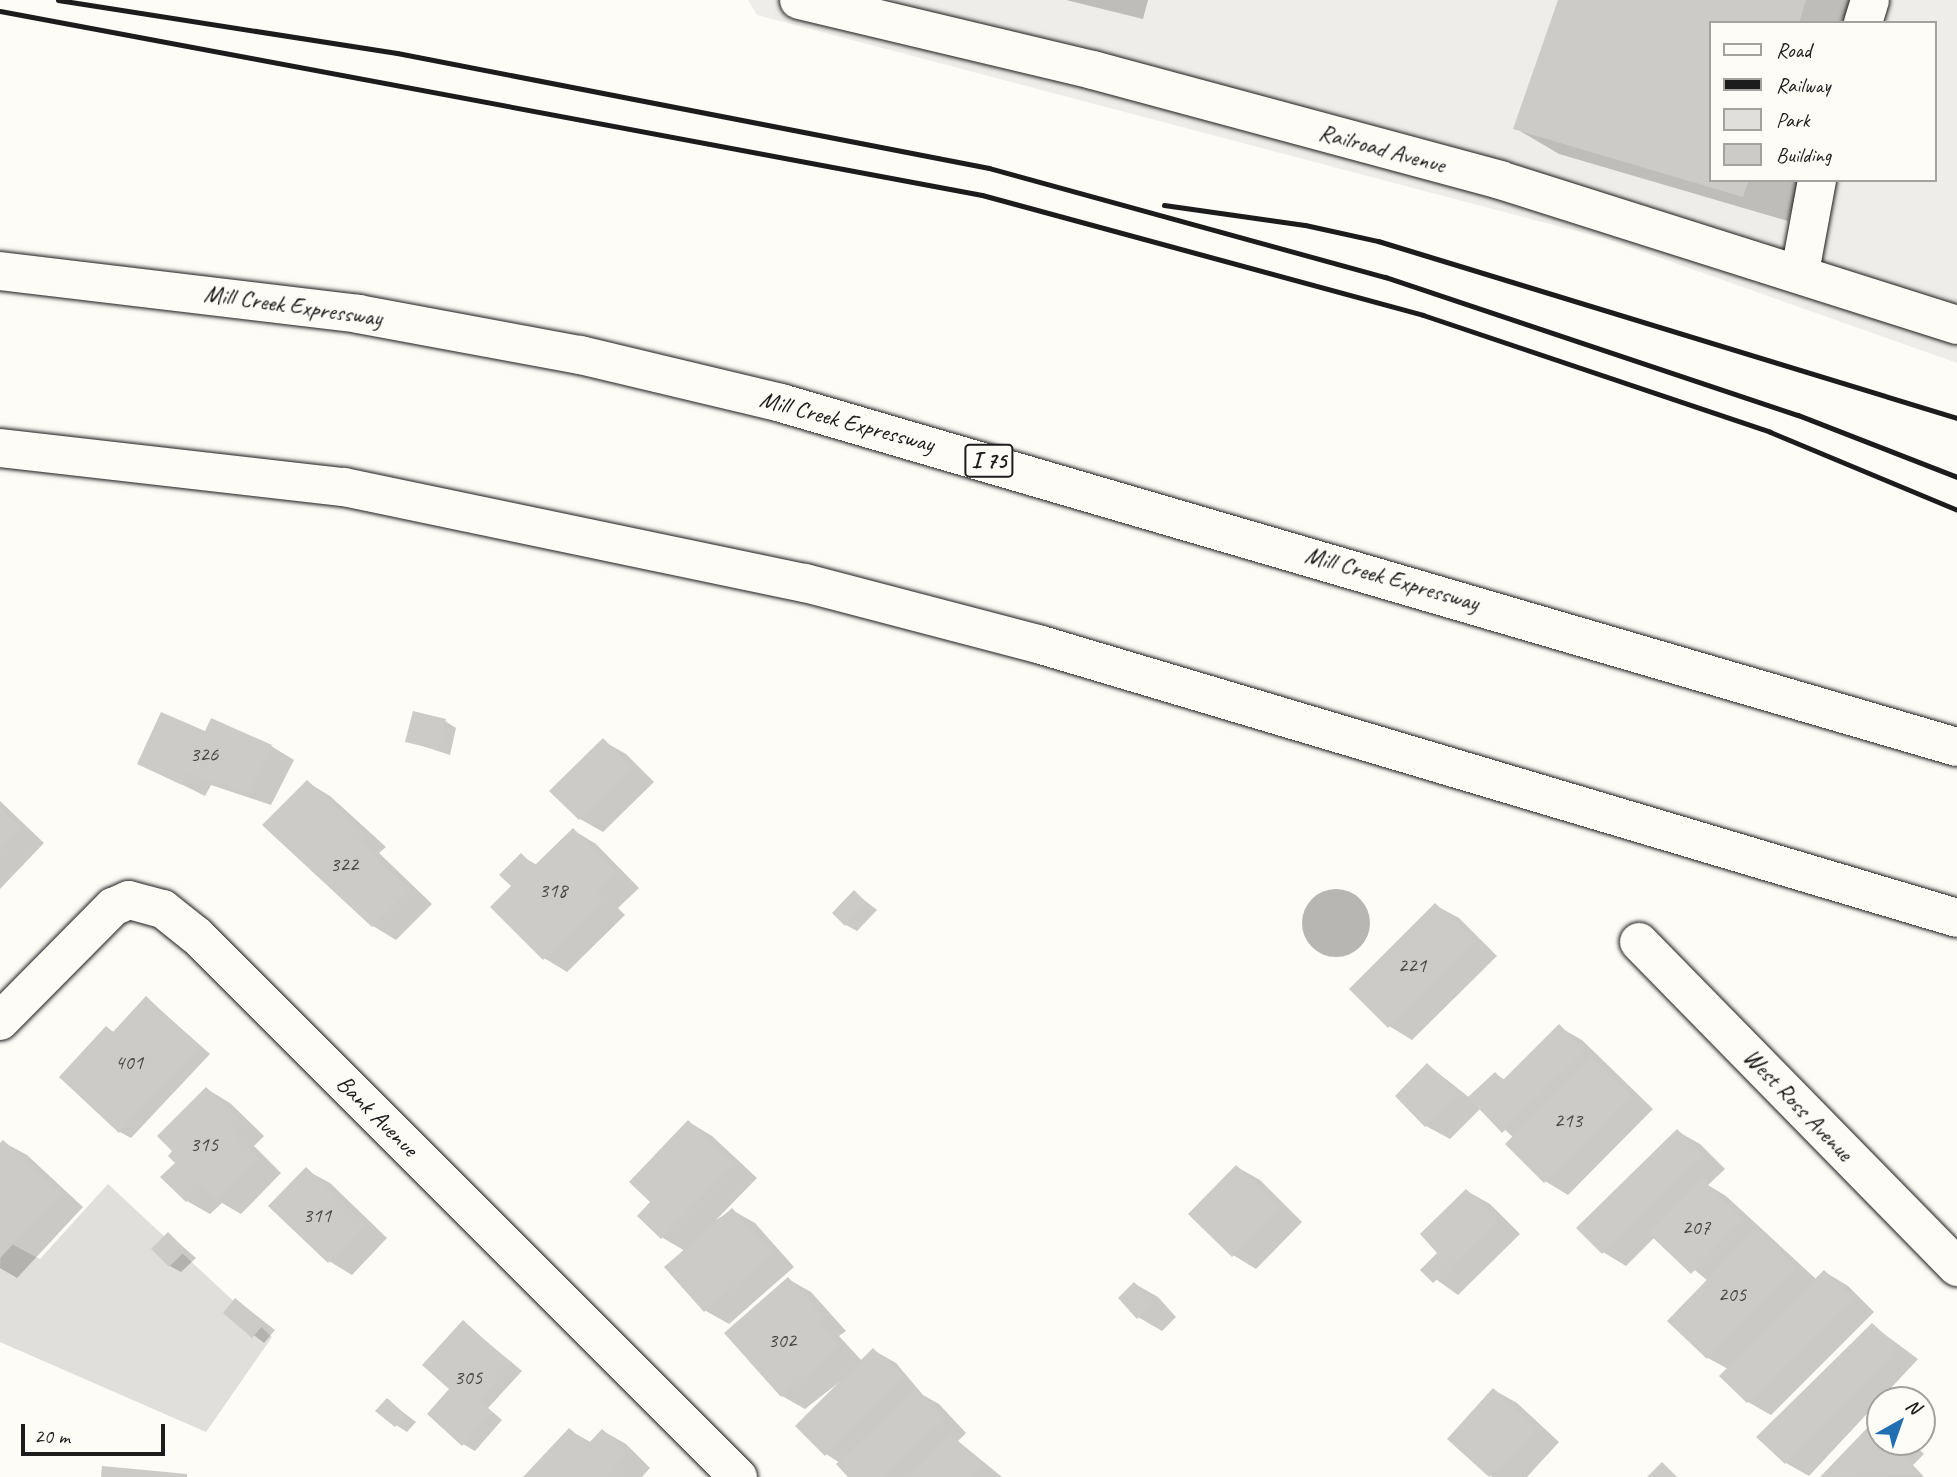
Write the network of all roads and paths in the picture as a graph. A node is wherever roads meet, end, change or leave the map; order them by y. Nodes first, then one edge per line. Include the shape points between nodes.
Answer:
1 (799, 0) edge
2 (1870, 0) edge
3 (1864, 21) edge
4 (1817, 182) edge
5 (0, 271) edge
6 (1800, 272) junction
7 (1957, 325) edge
8 (0, 448) edge
9 (1957, 747) edge
10 (1957, 918) edge
11 (1639, 942) dead end
12 (0, 1021) edge
13 (1957, 1267) edge
14 (738, 1477) edge

1 - 6 main road, Railroad Avenue via 1093,71 1500,180
2 - 3 main road
4 - 6 main road
5 - 9 main road, Mill Creek Expressway / I 75 via 358,314 580,355 780,403
6 - 7 main road, Railroad Avenue
8 - 10 main road via 344,487 805,583 1038,644
11 - 13 main road, West Ross Avenue
12 - 14 main road, Bank Avenue via 113,907 129,900 163,909 197,936

